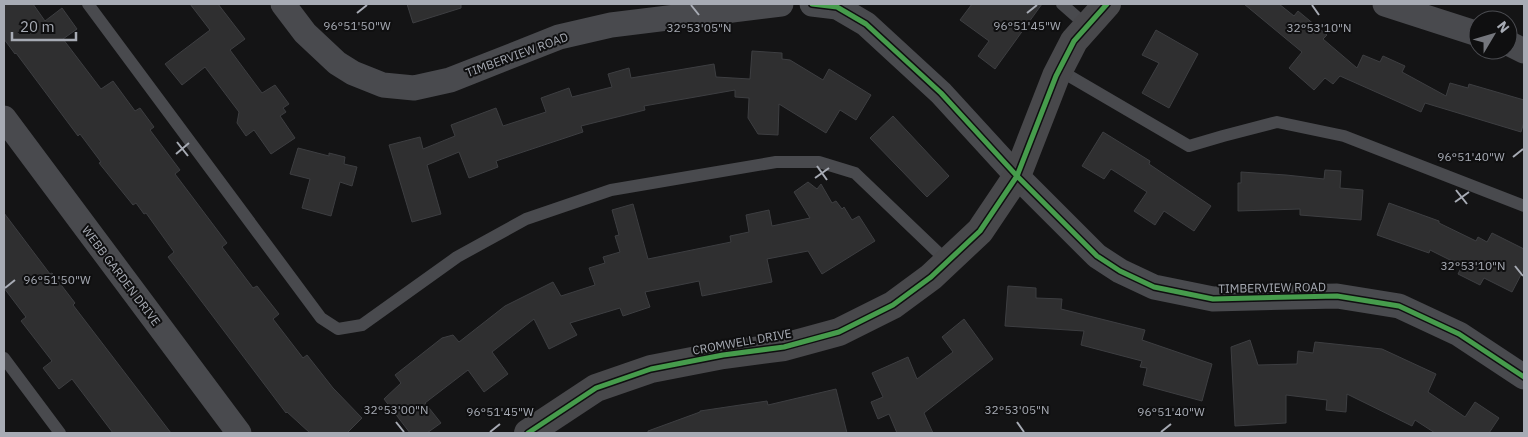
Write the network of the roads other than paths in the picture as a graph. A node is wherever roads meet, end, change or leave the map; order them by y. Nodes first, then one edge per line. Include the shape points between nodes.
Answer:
1 (88, 4) edge
2 (283, 4) edge
3 (781, 4) edge
4 (812, 4) edge
5 (1062, 4) edge
6 (1107, 4) edge
7 (1385, 4) edge
8 (736, 6) edge
9 (1087, 26) junction
10 (1468, 31) edge
11 (1059, 70) junction
12 (4, 118) edge
13 (1017, 176) junction
14 (1524, 206) edge
15 (948, 262) junction
16 (4, 358) edge
17 (1524, 377) edge
18 (60, 433) edge
19 (238, 433) edge
20 (528, 433) edge

1 - 15 lane via 321,318 338,329 362,325 457,257 526,219 611,190 776,162 819,162 855,173
2 - 8 street, TIMBERVIEW ROAD via 305,33 353,74 383,85 414,88 450,80 559,37 611,25
3 - 8 street, TIMBERVIEW ROAD
4 - 13 street, TIMBERVIEW ROAD via 838,7 866,24 941,93
5 - 9 lane
6 - 9 street, CROMWELL DRIVE
7 - 10 street
9 - 11 street, CROMWELL DRIVE via 1074,41
11 - 13 street, CROMWELL DRIVE
11 - 14 lane via 1189,146 1277,122 1344,136
12 - 19 street, WEBB GARDEN DRIVE
13 - 15 street, CROMWELL DRIVE via 980,231
13 - 17 street, TIMBERVIEW ROAD via 1097,256 1154,287 1213,299 1337,296 1400,306 1459,334
15 - 20 street, CROMWELL DRIVE via 893,305 839,332 784,347 651,369 596,388
16 - 18 lane

